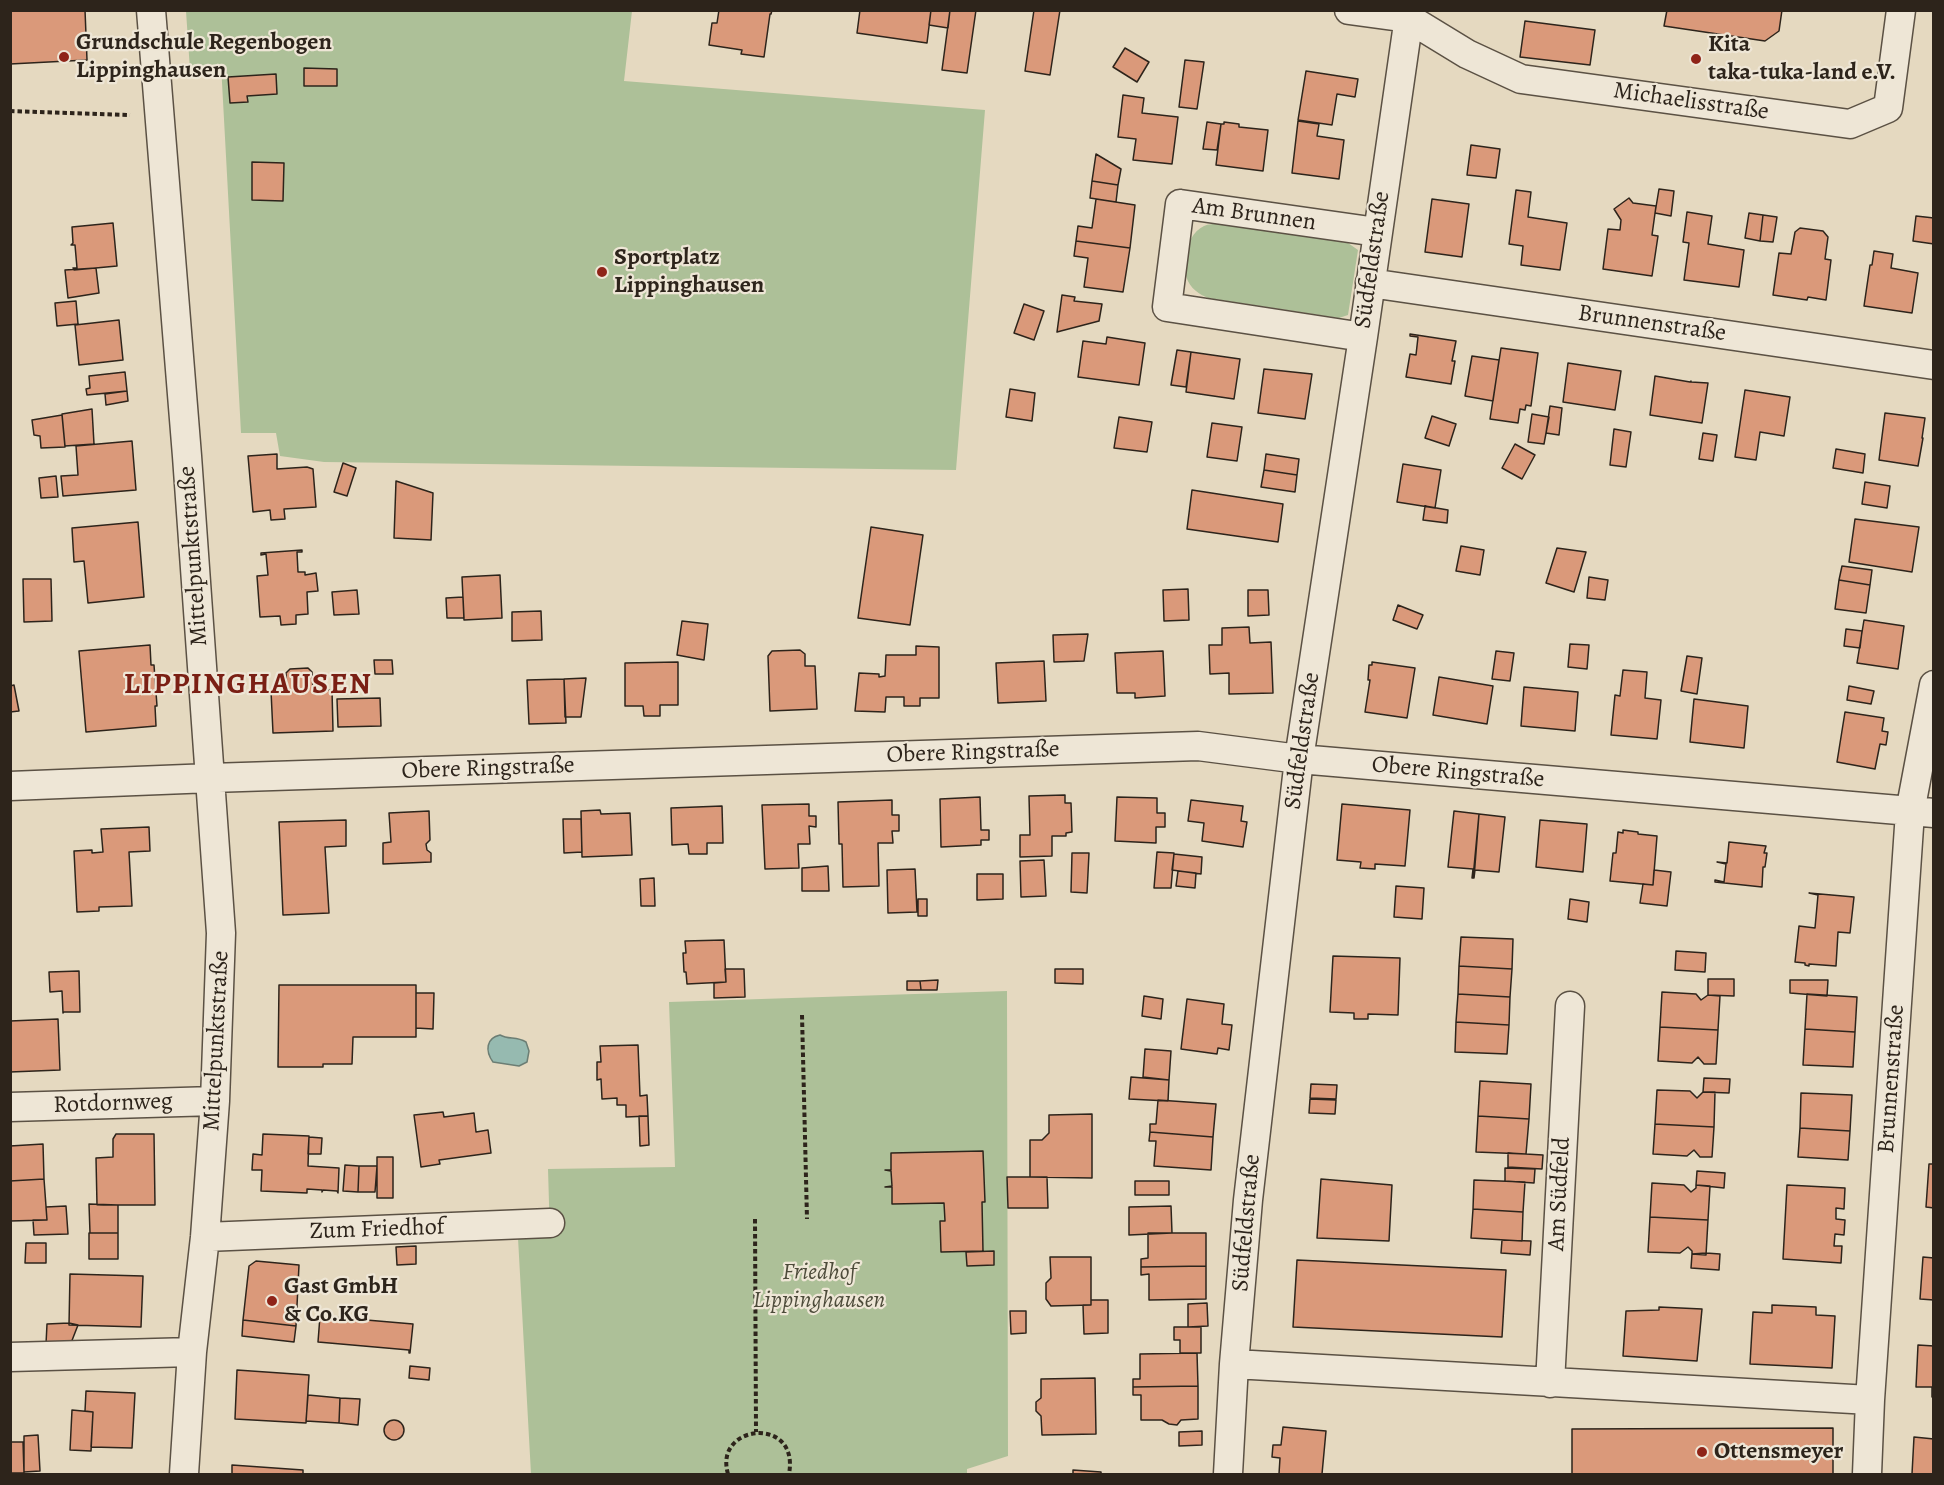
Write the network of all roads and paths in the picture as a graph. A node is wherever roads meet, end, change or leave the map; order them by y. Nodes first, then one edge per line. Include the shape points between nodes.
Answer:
1 (151, 10) edge
2 (1349, 10) edge
3 (1901, 10) edge
4 (1409, 14) edge
5 (10, 111) edge
6 (158, 116) junction
7 (1377, 232) junction
8 (1370, 283) junction
9 (1363, 337) junction
10 (1934, 365) edge
11 (1934, 685) edge
12 (1299, 759) junction
13 (211, 778) junction
14 (10, 786) edge
15 (1922, 812) edge
16 (1570, 1006) dead end
17 (802, 1015) dead end
18 (215, 1101) junction
19 (10, 1107) edge
20 (755, 1219) dead end
21 (807, 1219) dead end
22 (550, 1223) dead end
23 (205, 1237) junction
24 (192, 1352) junction
25 (10, 1357) edge
26 (1234, 1364) junction
27 (1550, 1383) junction
28 (1870, 1400) junction
29 (756, 1432) junction
30 (184, 1474) edge
31 (728, 1474) edge
32 (789, 1474) edge
33 (1228, 1474) edge
34 (1867, 1474) edge

1 - 6 street, Mittelpunktstraße
2 - 4 street
3 - 4 street, Michaelisstraße via 1887,108 1850,124 1521,79 1467,54
4 - 7 street, Südfeldstraße
5 - 6 path
6 - 13 street, Mittelpunktstraße
7 - 8 street, Südfeldstraße
7 - 9 street, Am Brunnen via 1180,204 1167,307
8 - 9 street, Südfeldstraße
8 - 10 street, Brunnenstraße
9 - 12 street, Südfeldstraße
11 - 15 street, Brunnenstraße
12 - 13 street, Obere Ringstraße via 1198,746
12 - 15 street, Obere Ringstraße
12 - 26 street, Südfeldstraße via 1248,1200
13 - 14 street, Obere Ringstraße
13 - 18 street, Mittelpunktstraße via 221,933
15 - 28 street, Brunnenstraße
16 - 27 street, Am Südfeld
17 - 21 path
18 - 19 street, Rotdornweg
18 - 23 street, Mittelpunktstraße
20 - 29 path
22 - 23 street, Zum Friedhof
23 - 24 street, Mittelpunktstraße
24 - 25 street
24 - 30 street, Mittelpunktstraße
26 - 27 street
26 - 33 street, Südfeldstraße
27 - 28 street
28 - 34 street, Brunnenstraße
29 - 31 path via 745,1435 730,1449 726,1459
29 - 32 path via 776,1437 784,1444 791,1464

